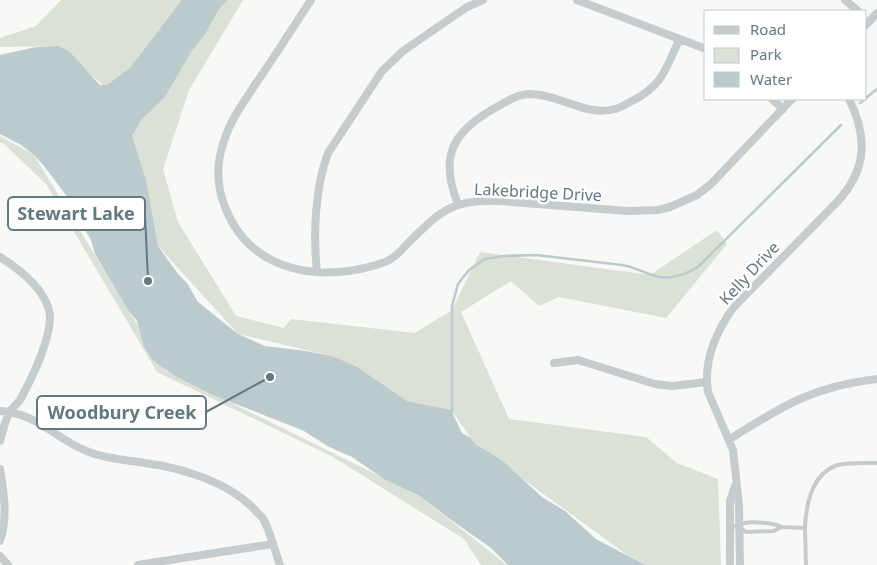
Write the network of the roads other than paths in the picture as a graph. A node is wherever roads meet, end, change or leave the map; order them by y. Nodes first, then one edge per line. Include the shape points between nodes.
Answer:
1 (311, 0) edge
2 (483, 0) edge
3 (577, 0) edge
4 (845, 0) edge
5 (857, 10) edge
6 (877, 13) edge
7 (867, 23) edge
8 (679, 40) junction
9 (704, 48) edge
10 (773, 100) edge
11 (791, 100) edge
12 (850, 100) edge
13 (782, 109) junction
14 (458, 204) junction
15 (0, 257) edge
16 (317, 272) junction
17 (554, 363) dead end
18 (877, 379) edge
19 (707, 382) junction
20 (0, 411) edge
21 (10, 412) junction
22 (0, 440) edge
23 (730, 440) junction
24 (877, 463) edge
25 (0, 469) edge
26 (736, 484) junction
27 (730, 527) junction
28 (739, 527) junction
29 (781, 527) junction
30 (805, 528) junction
31 (0, 541) edge
32 (273, 544) junction
33 (0, 556) edge
34 (8, 565) edge
35 (138, 565) edge
36 (280, 565) edge
37 (730, 565) edge
38 (740, 565) edge
39 (806, 565) edge

1 - 16 street, Lakebridge Drive via 232,119 217,173 232,224 245,240 278,264
2 - 16 street via 467,7 403,51 382,71 328,153 318,191
3 - 8 street
4 - 5 street
6 - 7 street
8 - 9 street
8 - 14 street via 658,82 647,93 615,109 583,108 555,98 530,94 518,95 474,120 452,148 450,185
10 - 13 street
11 - 13 street, Lakebridge Drive
12 - 19 street, Kelly Drive via 857,114 863,144 857,173 837,202 733,308 715,338
13 - 14 street, Lakebridge Drive via 711,184 697,195 670,207 643,211 479,200
14 - 16 street, Lakebridge Drive via 438,215 388,262 357,271
15 - 21 street via 39,290 47,304 50,320 36,366 19,402
17 - 19 street via 578,360 655,384 672,386
18 - 23 street via 836,386 797,399
19 - 23 street, Kelly Drive via 715,410
20 - 21 street
21 - 22 street
21 - 32 street via 35,420 88,452 194,474 226,486 264,520
23 - 26 street, Kelly Drive
24 - 30 lane via 837,465 826,472 811,492
25 - 31 street via 5,507
26 - 27 street, Kelly Drive via 730,501
26 - 28 street, Kelly Drive
27 - 28 lane
27 - 37 street, Kelly Drive
28 - 29 lane via 745,523 761,523
28 - 29 lane via 746,532 774,531
28 - 38 street, Kelly Drive
29 - 30 lane
30 - 39 lane
32 - 35 street
32 - 36 street
33 - 34 street

